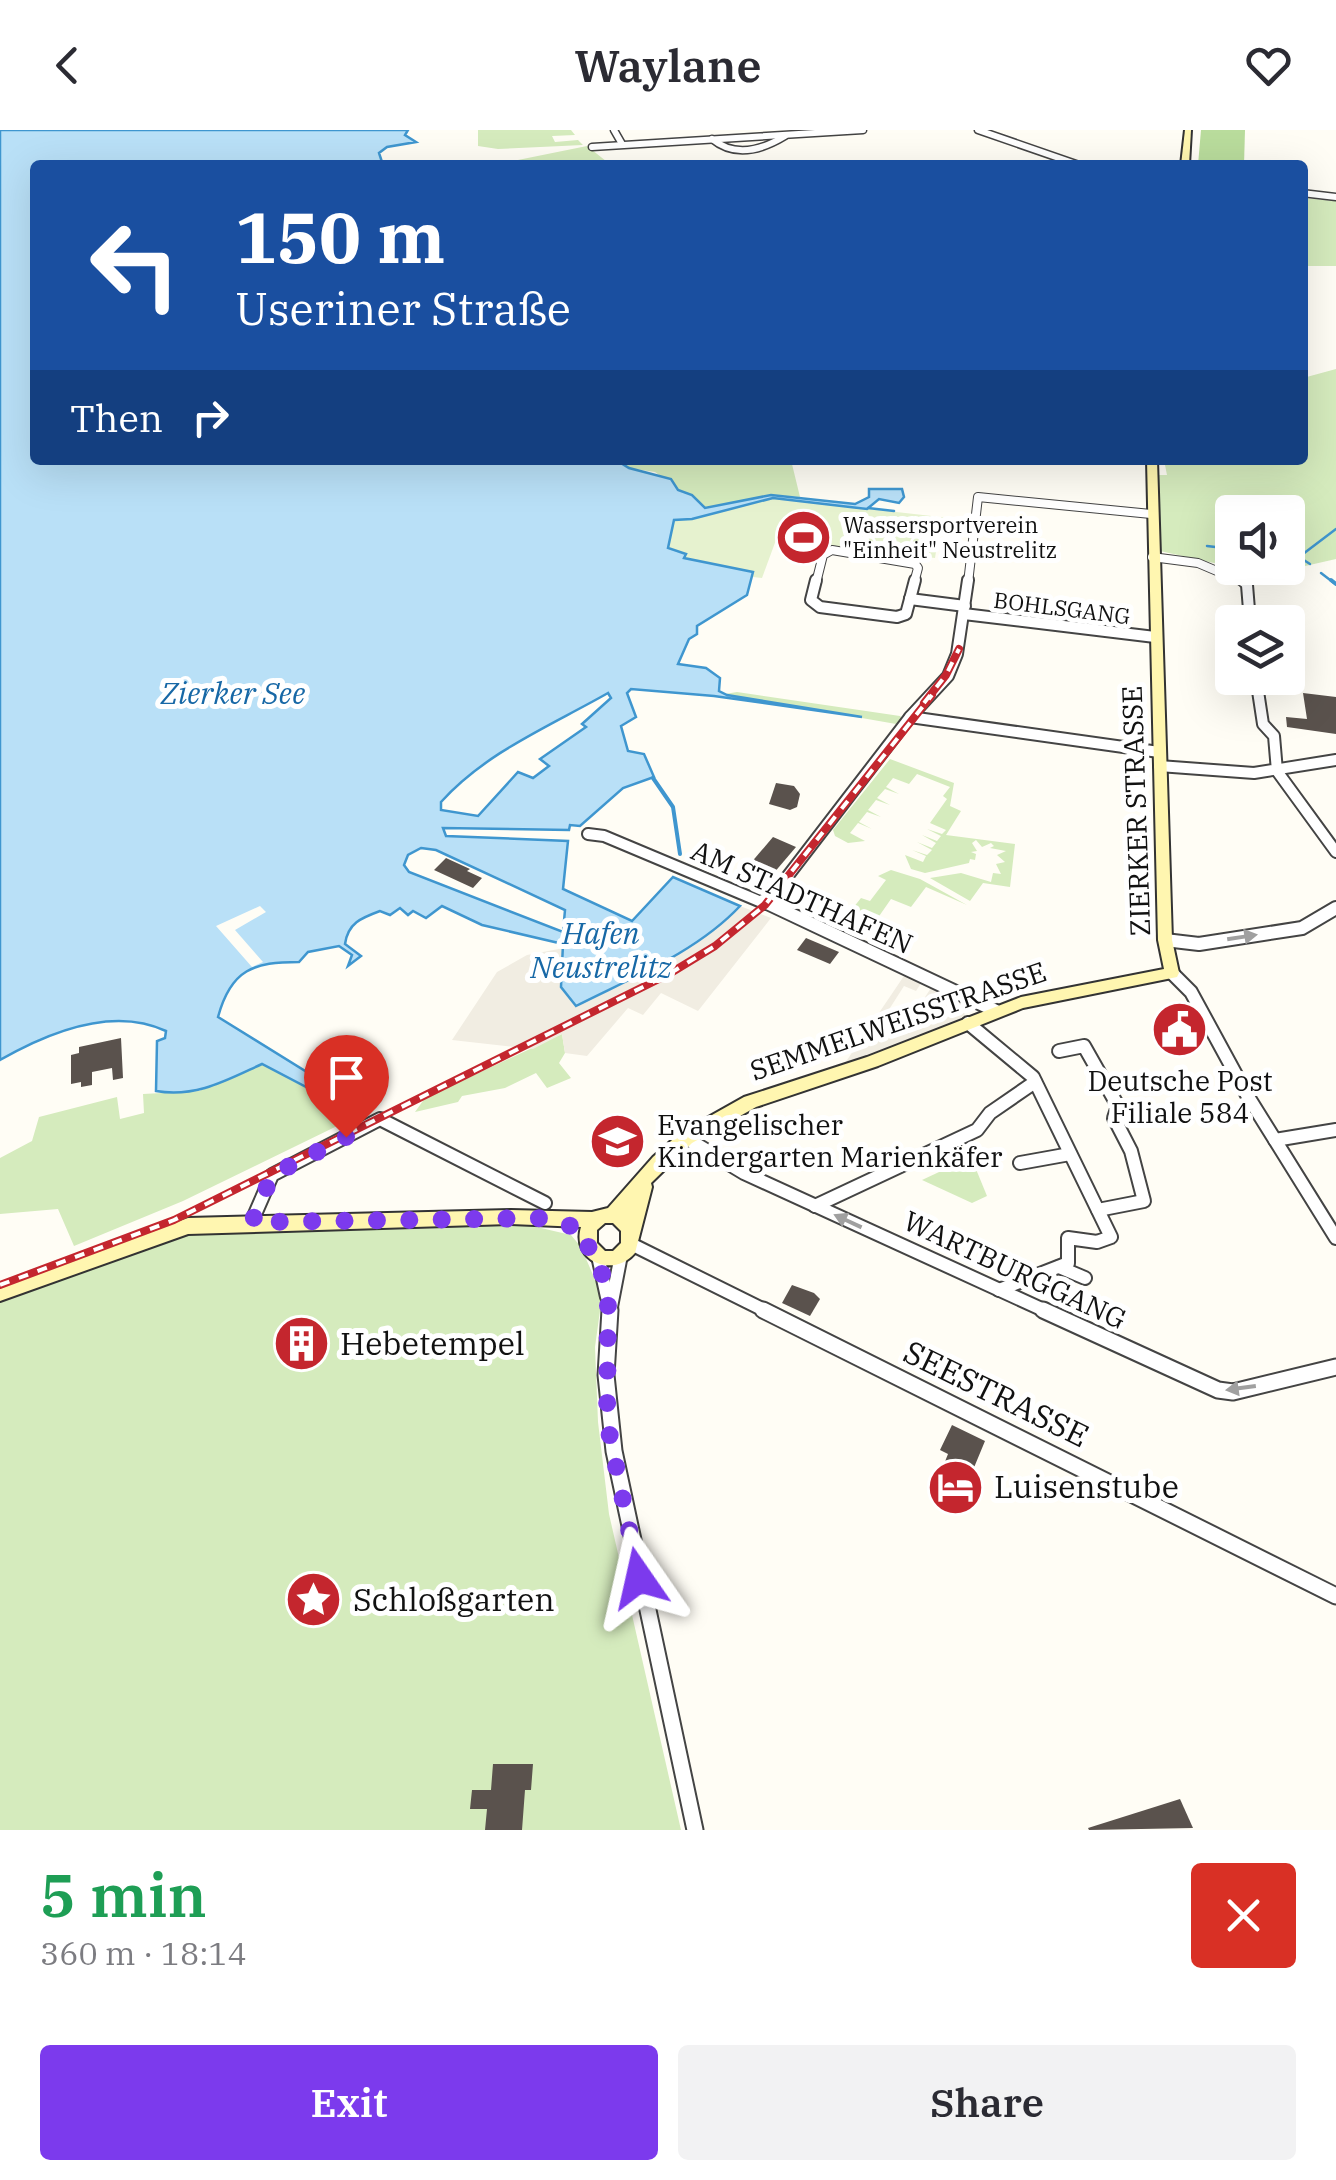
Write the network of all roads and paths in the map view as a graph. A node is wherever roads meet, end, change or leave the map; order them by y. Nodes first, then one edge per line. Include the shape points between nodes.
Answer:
1 (614, 130) edge
2 (677, 130) edge
3 (863, 130) edge
4 (978, 130) edge
5 (1188, 130) edge
6 (787, 135) junction
7 (712, 139) junction
8 (687, 141) junction
9 (622, 144) junction
10 (592, 147) dead end
11 (1065, 160) edge
12 (1185, 160) edge
13 (1308, 195) edge
14 (1336, 197) edge
15 (1152, 465) edge
16 (1151, 514) junction
17 (1152, 557) junction
18 (910, 600) junction
19 (1249, 605) edge
20 (965, 610) junction
21 (1155, 637) junction
22 (1259, 695) edge
23 (910, 717) junction
24 (1159, 759) junction
25 (1336, 760) edge
26 (1276, 770) junction
27 (588, 834) dead end
28 (1336, 852) edge
29 (767, 903) junction
30 (1336, 908) edge
31 (1164, 940) junction
32 (1172, 973) junction
33 (996, 1011) junction
34 (968, 1023) junction
35 (1059, 1051) dead end
36 (1035, 1082) junction
37 (1336, 1130) edge
38 (686, 1138) junction
39 (1274, 1140) junction
40 (1070, 1154) junction
41 (659, 1162) junction
42 (1020, 1163) dead end
43 (815, 1206) junction
44 (548, 1210) junction
45 (1098, 1210) junction
46 (252, 1222) junction
47 (598, 1223) junction
48 (1336, 1238) edge
49 (628, 1242) junction
50 (598, 1256) junction
51 (1059, 1267) junction
52 (1085, 1278) dead end
53 (999, 1290) junction
54 (0, 1294) edge
55 (608, 1301) junction
56 (1336, 1368) edge
57 (1336, 1596) edge
58 (695, 1830) edge

1 - 9 street
2 - 8 street
3 - 6 street
4 - 11 street
5 - 12 main road
6 - 7 street
6 - 7 street via 750,150 722,148
7 - 8 street
8 - 9 street
9 - 10 street
13 - 14 street
15 - 16 main road, ZIERKER STRASSE
16 - 17 main road, ZIERKER STRASSE
16 - 20 street via 978,497
17 - 19 street via 1198,562 1242,579
17 - 21 main road, ZIERKER STRASSE
18 - 18 street via 906,614 897,617 811,602 823,555 832,550 915,564
18 - 20 street, BOHLSGANG
20 - 21 street, BOHLSGANG
20 - 23 street via 948,676
21 - 24 main road, ZIERKER STRASSE
22 - 26 street via 1263,724 1274,736
23 - 24 street
23 - 29 street
24 - 26 street via 1254,774
24 - 31 main road, ZIERKER STRASSE
25 - 26 street
26 - 28 street
27 - 29 street, AM STADTHAFEN
29 - 33 street, AM STADTHAFEN
31 -> 30 street via 1302,928
31 - 32 main road, ZIERKER STRASSE
32 - 33 main road, SEMMELWEISSTRASSE
32 - 39 street, ZIERKER STRASSE via 1191,992
33 - 34 main road, SEMMELWEISSTRASSE
34 - 36 street
34 - 38 main road, SEMMELWEISSTRASSE via 750,1102
35 - 45 street via 1084,1046 1118,1106 1114,1118 1131,1150 1144,1201
36 - 40 street
36 - 43 street via 994,1109 974,1132
37 - 39 street
38 - 41 main road, SEMMELWEISSTRASSE
38 - 43 street, WARTBURGGANG
39 - 48 street, ZIERKER STRASSE
40 - 42 street
40 - 45 street
41 - 47 main road, SEMMELWEISSTRASSE
41 - 49 main road, SEMMELWEISSTRASSE via 639,1195
53 -> 43 street, WARTBURGGANG
44 - 46 main road
44 - 46 street via 380,1119 272,1175
44 - 47 main road
45 - 51 street via 1110,1238 1068,1238 1068,1263
46 - 54 main road via 159,1234
47 - 49 main road
47 - 50 main road via 589,1250
49 - 50 main road
49 - 55 street
49 - 57 street, SEESTRASSE
50 - 55 street
51 - 52 street
51 - 53 street
56 -> 53 street, WARTBURGGANG via 1218,1390
55 - 58 street via 607,1422

